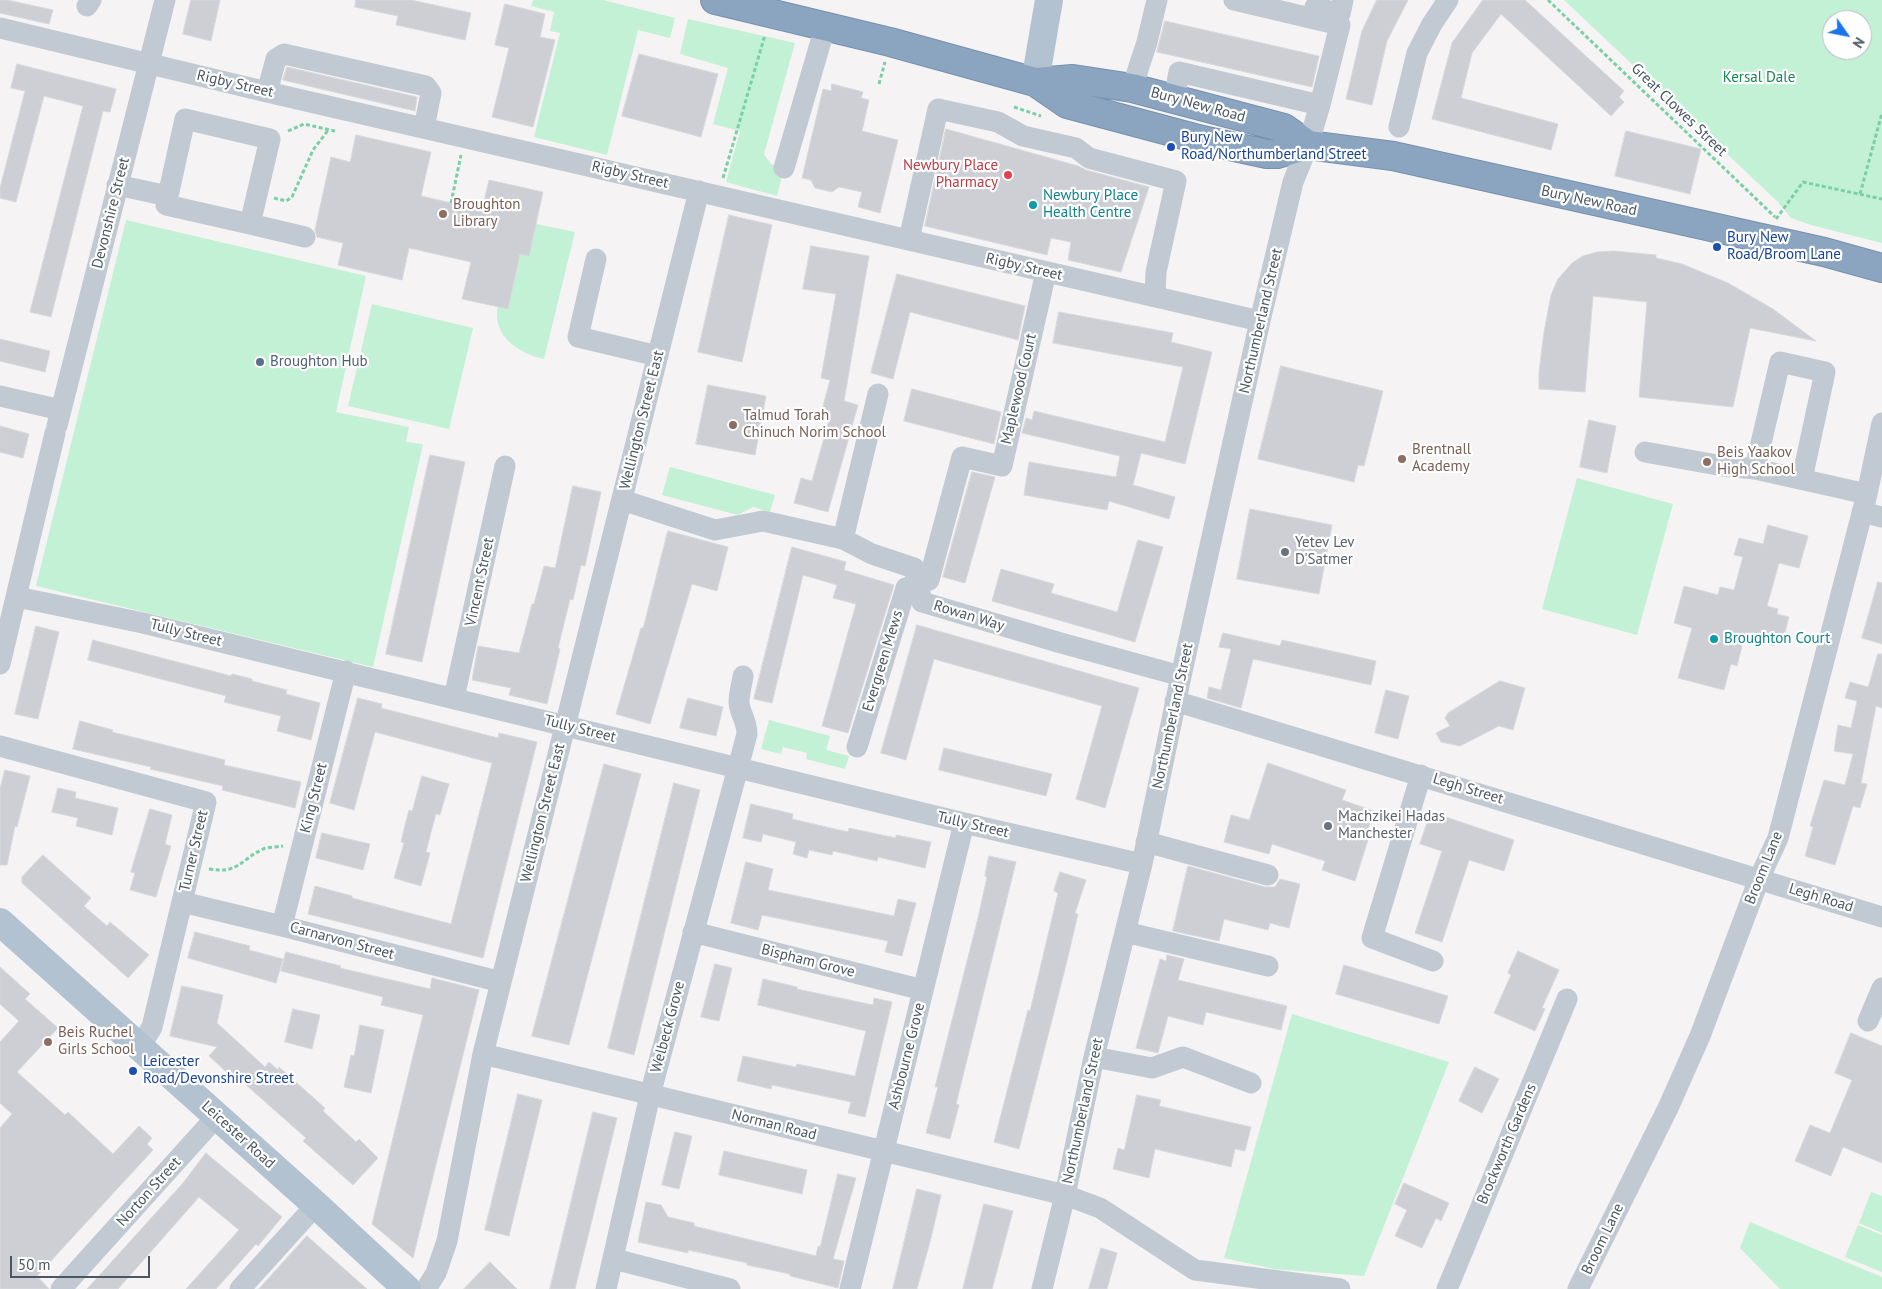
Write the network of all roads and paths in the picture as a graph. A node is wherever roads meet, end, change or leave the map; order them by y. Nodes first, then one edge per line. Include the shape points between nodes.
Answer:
1 (165, 0) edge
2 (715, 0) edge
3 (1049, 0) edge
4 (1157, 0) edge
5 (1234, 0) edge
6 (1289, 0) edge
7 (1343, 0) edge
8 (1448, 0) edge
9 (1548, 0) edge
10 (761, 8) edge
11 (825, 27) junction
12 (0, 29) edge
13 (149, 64) junction
14 (1035, 82) junction
15 (1132, 88) junction
16 (267, 92) junction
17 (1174, 99) junction
18 (1320, 105) junction
19 (1882, 113) edge
20 (1399, 127) dead end
21 (424, 128) junction
22 (329, 129) junction
23 (335, 131) dead end
24 (465, 137) junction
25 (270, 139) junction
26 (1308, 145) junction
27 (784, 168) dead end
28 (117, 185) junction
29 (709, 193) junction
30 (257, 194) junction
31 (1860, 194) junction
32 (168, 196) junction
33 (1882, 198) edge
34 (451, 203) dead end
35 (250, 224) junction
36 (1777, 231) junction
37 (305, 237) dead end
38 (909, 240) junction
39 (596, 259) dead end
40 (1882, 268) edge
41 (1046, 272) junction
42 (1154, 297) junction
43 (1260, 321) junction
44 (658, 356) junction
45 (878, 394) dead end
46 (0, 396) edge
47 (58, 423) junction
48 (1882, 423) edge
49 (1645, 452) dead end
50 (505, 466) dead end
51 (1754, 469) junction
52 (1802, 479) junction
53 (622, 500) junction
54 (1870, 508) edge
55 (843, 540) junction
56 (918, 583) junction
57 (17, 597) junction
58 (0, 664) edge
59 (346, 671) junction
60 (743, 676) dead end
61 (1181, 676) junction
62 (454, 698) junction
63 (1175, 701) junction
64 (565, 725) junction
65 (0, 746) edge
66 (857, 747) dead end
67 (737, 767) junction
68 (1421, 775) junction
69 (964, 823) junction
70 (1146, 842) junction
71 (301, 852) junction
72 (1142, 864) junction
73 (191, 866) junction
74 (1268, 875) dead end
75 (1759, 879) junction
76 (182, 902) junction
77 (1882, 917) edge
78 (0, 922) edge
79 (282, 926) junction
80 (693, 932) junction
81 (1124, 932) junction
82 (1433, 960) dead end
83 (1268, 966) dead end
84 (501, 982) junction
85 (1882, 988) edge
86 (923, 990) junction
87 (1567, 999) dead end
88 (1868, 1021) dead end
89 (140, 1047) junction
90 (483, 1054) junction
91 (1094, 1057) junction
92 (1252, 1083) dead end
93 (650, 1095) junction
94 (217, 1116) junction
95 (883, 1151) junction
96 (1065, 1195) junction
97 (316, 1204) junction
98 (614, 1260) junction
99 (1582, 1287) edge
100 (61, 1289) edge
101 (240, 1289) edge
102 (411, 1289) edge
103 (606, 1289) edge
104 (730, 1289) edge
105 (850, 1289) edge
106 (1042, 1289) edge
107 (1340, 1289) edge
108 (1447, 1289) edge

1 - 13 street, Devonshire Street
2 - 10 highway, Bury New Road
3 - 14 main road
4 - 15 street
5 - 18 street, Northumberland Street via 1340,25
6 - 7 street via 1340,14
8 - 20 street via 1417,53
9 - 36 path, Great Clowes Street
10 - 11 highway, Bury New Road
10 - 29 path
11 - 14 highway, Bury New Road
11 - 27 street
12 - 13 street, Rigby Street
13 - 16 street, Rigby Street
13 - 28 street, Devonshire Street
14 - 15 highway, Bury New Road via 1073,78
14 - 26 highway via 1067,104 1202,140 1267,154
15 - 17 highway, Bury New Road
16 - 21 street, Rigby Street
16 - 21 street via 276,59 284,54 426,86 431,93
17 - 18 street via 1179,72
17 - 26 highway, Bury New Road via 1284,128
18 - 26 street, Northumberland Street
19 - 31 path
21 - 24 street, Rigby Street
22 - 23 path
22 - 25 path via 304,124
22 - 30 path via 313,150 290,200
24 - 29 street, Rigby Street
24 - 34 path
25 - 30 street
25 - 32 street via 185,120
26 - 36 highway, Bury New Road via 1392,156
26 - 43 street, Northumberland Street via 1293,182
28 - 32 street
28 - 47 street, Devonshire Street
29 - 38 street, Rigby Street
29 - 44 street, Wellington Street East
30 - 35 street
31 - 33 path
31 - 36 path via 1803,182
32 - 35 street via 166,205
35 - 37 street
36 - 40 highway, Bury New Road via 1824,252
38 - 41 street, Rigby Street
38 - 42 street via 938,109 998,122 1023,136 1076,148 1088,158 1176,182 1156,272
39 - 44 street via 578,337
41 - 42 street, Rigby Street
41 - 56 street, Maplewood Court via 1002,466 962,457 928,580
42 - 43 street, Rigby Street
43 - 61 street, Northumberland Street
44 - 53 street, Wellington Street East
45 - 55 street
46 - 47 street
47 - 57 street, Devonshire Street
48 - 54 street, Broom Lane
49 - 51 street
50 - 62 street, Vincent Street
51 - 52 street
51 - 52 street via 1780,362 1825,372
52 - 54 street
53 - 55 street via 715,530 763,521
53 - 64 street, Wellington Street East
54 - 75 street, Broom Lane via 1778,838
55 - 56 street, Rowan Way via 914,568
56 - 61 street, Rowan Way via 922,602
56 - 66 street, Evergreen Mews via 906,588
57 - 58 street, Devonshire Street
57 - 59 street, Tully Street
59 - 62 street, Tully Street
59 - 71 street, King Street
60 - 67 street, Welbeck Grove via 739,701 747,724
61 - 63 street, Northumberland Street
62 - 64 street, Tully Street
63 - 68 street, Legh Street
63 - 70 street, Northumberland Street
64 - 67 street, Tully Street
64 - 84 street, Wellington Street East
65 - 73 street, Turner Street via 206,802
67 - 69 street, Tully Street
67 - 80 street, Welbeck Grove
68 - 75 street, Legh Street
68 - 82 street via 1372,938
69 - 72 street, Tully Street
69 - 86 street, Ashbourne Grove
70 - 72 street, Northumberland Street
70 - 74 street
71 - 73 path via 283,846 264,849 235,868 220,871
71 - 79 street, King Street
72 - 81 street, Northumberland Street
73 - 76 street, Turner Street
75 - 77 street, Legh Road
75 - 99 street, Broom Lane via 1700,1036
76 - 79 street, Carnarvon Street
76 - 89 street, Turner Street via 152,1027
78 - 89 main road, Leicester Road
79 - 84 street, Carnarvon Street
80 - 86 street, Bispham Grove
80 - 93 street, Welbeck Grove
81 - 83 street
81 - 91 street, Northumberland Street
84 - 90 street, Wellington Street East
85 - 88 street
86 - 95 street, Ashbourne Grove
87 - 108 street, Brockworth Gardens
89 - 94 main road, Leicester Road
90 - 93 street, Norman Road
90 - 102 street, Wellington Street East via 447,1241 436,1273
91 - 92 street via 1152,1068 1183,1057
91 - 96 street, Northumberland Street
93 - 95 street, Norman Road
93 - 98 street, Welbeck Grove
94 - 97 main road, Leicester Road
94 - 100 street, Norton Street
95 - 96 street, Norman Road
95 - 105 street, Ashbourne Grove
96 - 106 street, Northumberland Street
96 - 107 street, Norman Road via 1100,1208 1195,1270
97 - 101 street
97 - 102 main road, Leicester Road
98 - 103 street, Welbeck Grove
98 - 104 street

